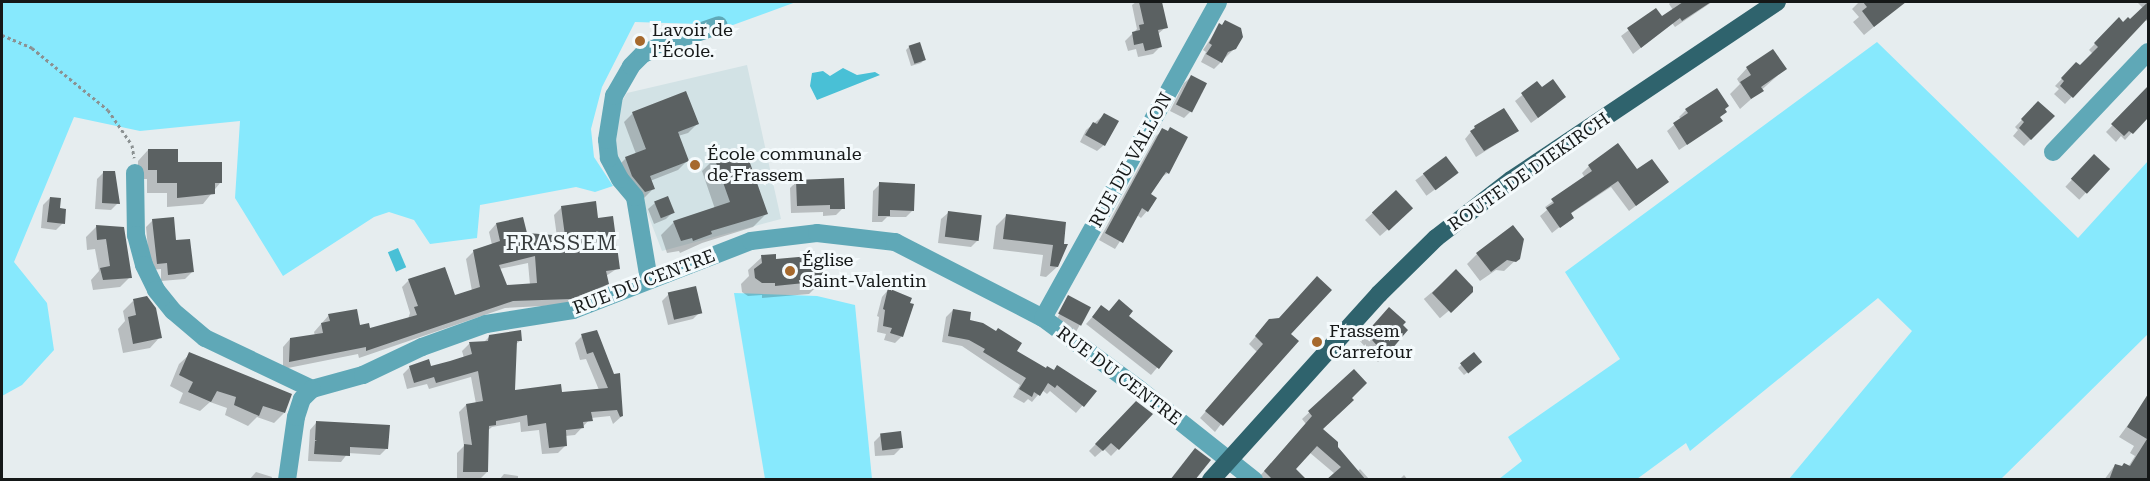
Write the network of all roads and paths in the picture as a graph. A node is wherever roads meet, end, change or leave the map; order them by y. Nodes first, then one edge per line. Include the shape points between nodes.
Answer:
1 (1218, 2) edge
2 (1777, 2) edge
3 (719, 26) dead end
4 (2, 35) edge
5 (2148, 52) edge
6 (2053, 152) dead end
7 (135, 173) joint
8 (649, 280) junction
9 (1043, 318) junction
10 (312, 389) junction
11 (1228, 460) junction
12 (287, 480) edge
13 (1210, 480) edge
14 (1254, 480) edge

1 - 9 street, RUE DU VALLON
2 - 11 main road, ROUTE DE DIEKIRCH via 1511,180 1436,238 1379,294
3 - 8 street via 643,54 614,96 607,140 609,158 635,197
4 - 7 path via 32,48 108,110 132,145
5 - 6 street
7 - 10 street via 136,235 144,265 161,297 205,338
8 - 9 street, RUE DU CENTRE via 751,241 817,233 895,242
8 - 10 street, RUE DU CENTRE via 558,314 486,324 422,347 363,375
9 - 11 street, RUE DU CENTRE
10 - 12 street via 302,399 296,417
11 - 13 main road, ROUTE DE DIEKIRCH
11 - 14 street, RUE DU CENTRE

